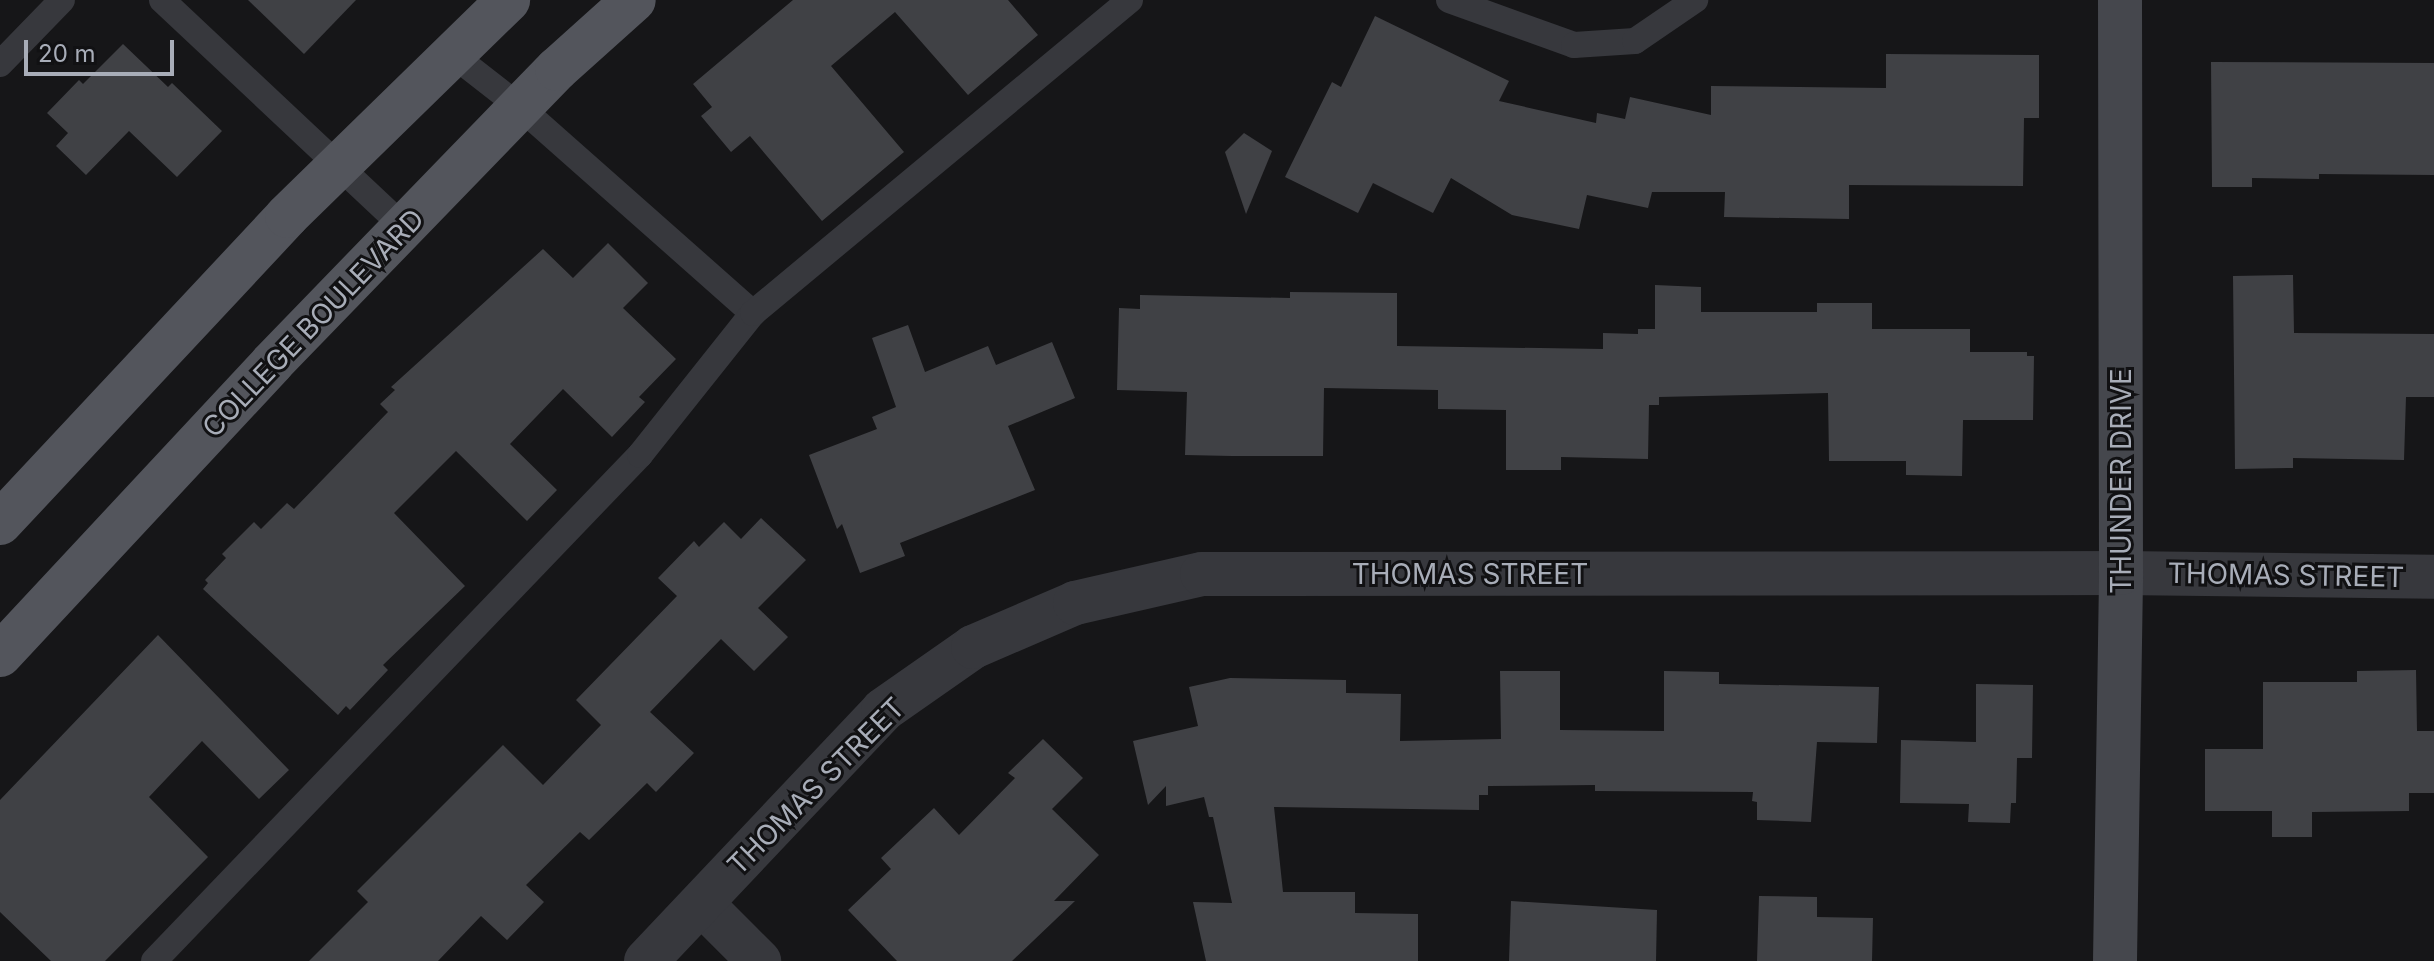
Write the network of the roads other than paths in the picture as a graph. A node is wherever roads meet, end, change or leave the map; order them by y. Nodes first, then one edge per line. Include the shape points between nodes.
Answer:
1 (62, 0) edge
2 (162, 0) edge
3 (508, 0) edge
4 (634, 0) edge
5 (1130, 0) edge
6 (1449, 0) edge
7 (1695, 0) edge
8 (2120, 0) edge
9 (452, 54) junction
10 (0, 64) edge
11 (521, 108) junction
12 (337, 167) junction
13 (404, 227) junction
14 (753, 313) junction
15 (0, 523) edge
16 (2121, 573) junction
17 (2434, 577) edge
18 (0, 655) edge
19 (702, 904) junction
20 (154, 961) edge
21 (646, 961) edge
22 (759, 961) edge
23 (2115, 961) edge

1 - 10 lane
2 - 12 lane
3 - 9 main road
4 - 11 main road, COLLEGE BOULEVARD
5 - 14 lane
6 - 7 lane via 1574,45 1635,41
8 - 16 street, THUNDER DRIVE
9 - 11 lane
9 - 12 main road
11 - 13 main road, COLLEGE BOULEVARD
11 - 14 lane
12 - 13 lane
12 - 15 main road
13 - 18 main road, COLLEGE BOULEVARD
14 - 20 lane via 640,455
16 - 17 street, THOMAS STREET
16 - 19 street, THOMAS STREET via 1202,574 1089,600 973,647 883,710
16 - 23 street, THUNDER DRIVE
19 - 21 street, THOMAS STREET
19 - 22 street

